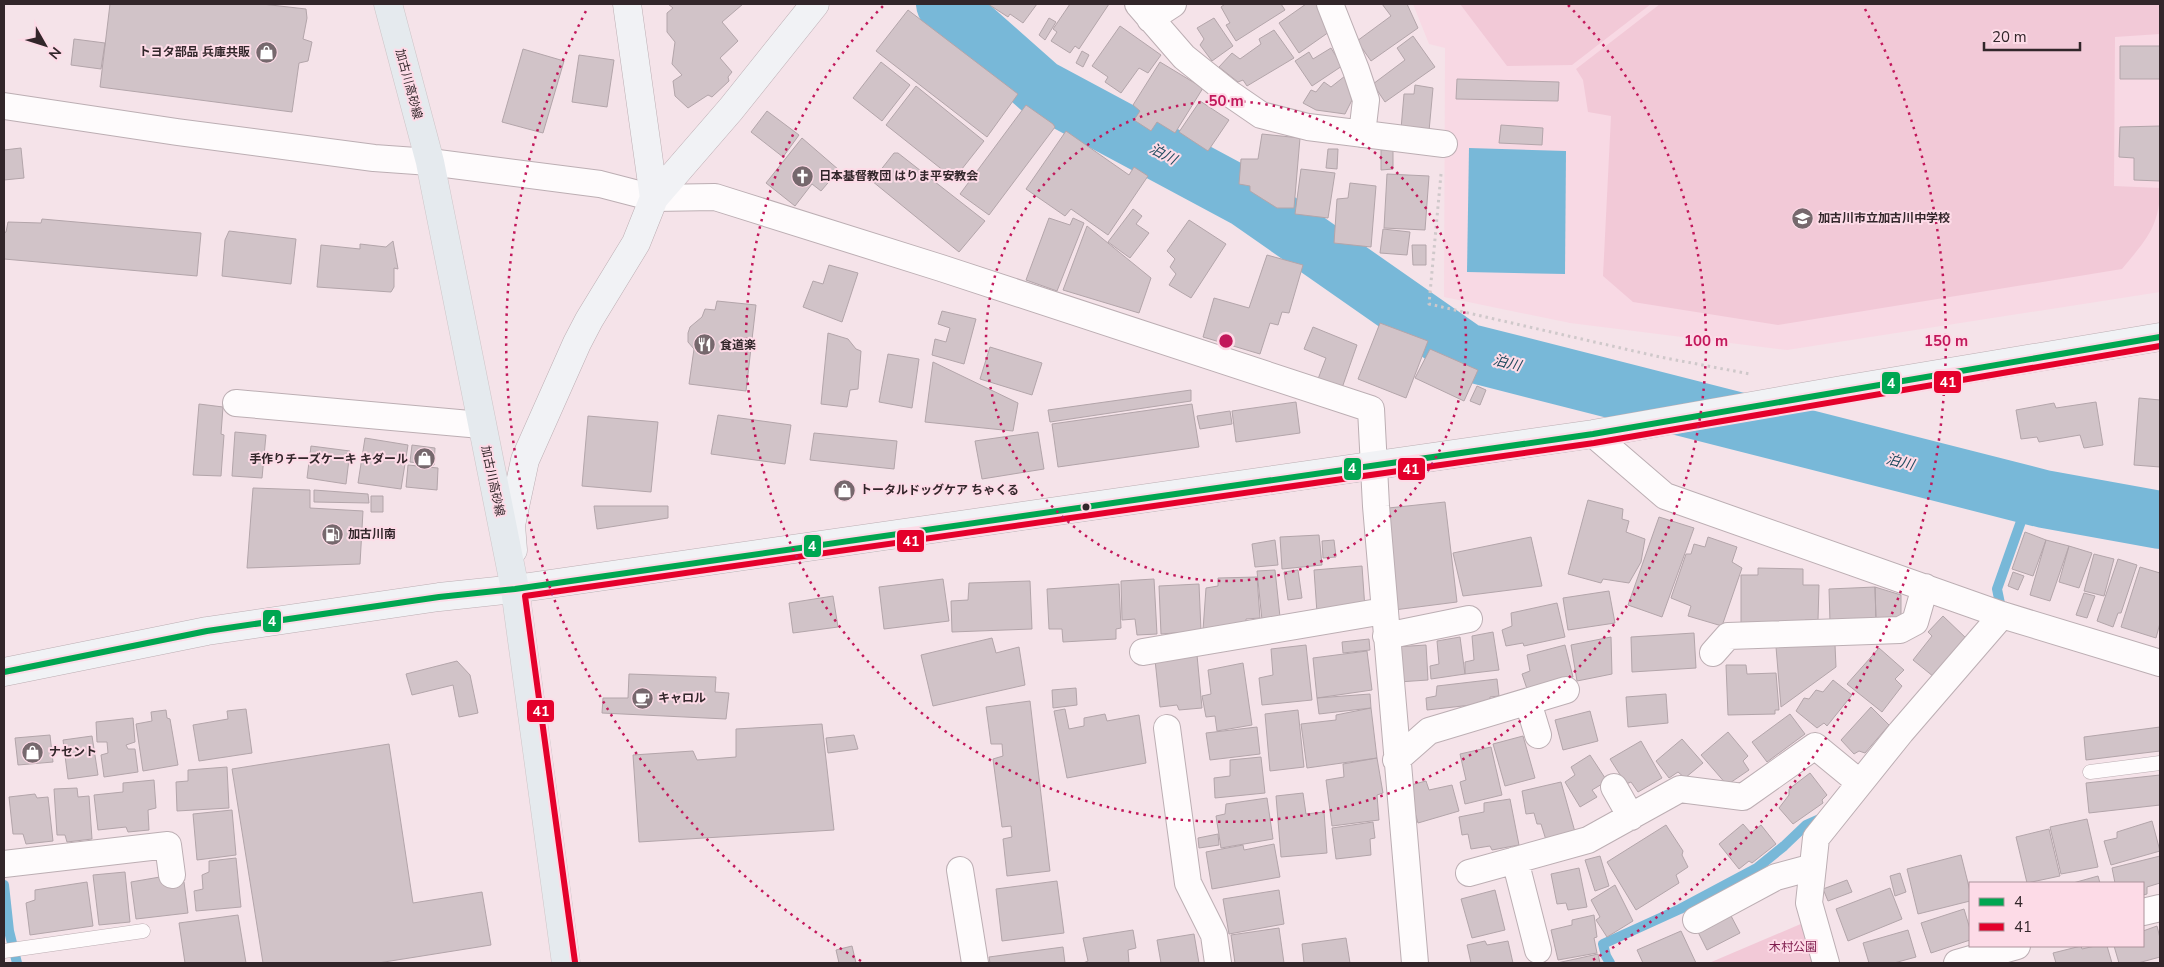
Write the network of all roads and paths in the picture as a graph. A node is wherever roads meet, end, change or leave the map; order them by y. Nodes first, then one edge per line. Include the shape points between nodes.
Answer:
1 (388, 4) edge
2 (628, 4) edge
3 (815, 4) edge
4 (1173, 4) edge
5 (1330, 4) edge
6 (1144, 11) edge
7 (4, 106) edge
8 (1362, 134) junction
9 (1444, 144) joint
10 (430, 162) junction
11 (654, 198) junction
12 (2160, 337) edge
13 (1790, 399) junction
14 (236, 403) dead end
15 (481, 425) junction
16 (1593, 434) junction
17 (1373, 466) junction
18 (1925, 587) junction
19 (515, 588) junction
20 (2002, 615) junction
21 (1469, 619) dead end
22 (1385, 623) junction
23 (1143, 652) dead end
24 (1713, 653) dead end
25 (2160, 663) edge
26 (4, 672) edge
27 (1566, 690) dead end
28 (1528, 702) junction
29 (1167, 728) dead end
30 (1538, 734) dead end
31 (1396, 760) junction
32 (2160, 762) edge
33 (2090, 772) dead end
34 (1860, 783) junction
35 (1614, 787) dead end
36 (1631, 817) junction
37 (1515, 860) junction
38 (9, 864) edge
39 (1813, 866) junction
40 (960, 870) dead end
41 (1469, 873) dead end
42 (172, 875) dead end
43 (2160, 908) edge
44 (2144, 912) edge
45 (1696, 920) dead end
46 (143, 931) dead end
47 (2013, 947) edge
48 (1538, 950) dead end
49 (4, 951) edge
50 (566, 963) edge
51 (974, 963) edge
52 (1218, 963) edge
53 (1415, 963) edge
54 (1826, 963) edge
55 (1957, 963) edge

1 - 10 main road, 加古川高砂線
2 - 11 street
3 - 11 street
4 - 6 street
5 - 8 street via 1366,100
6 - 8 street via 1184,58 1261,115 1308,128
7 - 10 street via 374,158
8 - 9 street
9 - 13 path via 1429,304 1660,357 1759,375
10 - 11 street via 600,184
10 - 15 main road, 加古川高砂線
11 - 17 street via 715,197 1371,409
11 - 19 street via 636,243 581,335 525,460 511,524
12 - 13 street
13 - 16 street
14 - 15 street
15 - 19 main road, 加古川高砂線
16 - 17 street
16 - 18 street via 1665,496
17 - 19 street
17 - 22 street
18 - 20 street
18 - 24 street via 1915,622 1900,630 1728,636
19 - 26 street via 207,631
19 - 50 main road, 加古川高砂線
20 - 25 street
20 - 34 street
21 - 22 street
22 - 23 street
22 - 31 street
27 - 28 street
28 - 30 street
28 - 31 street via 1429,732
29 - 52 street via 1188,883 1214,935
31 - 53 street
32 - 33 lane
34 - 36 street via 1815,746 1743,797 1680,789
34 - 39 street via 1816,838
35 - 36 street
36 - 37 street via 1588,840
37 - 41 street
37 - 48 street
38 - 42 street via 168,844
39 - 45 street via 1776,877
39 - 54 street via 1809,903
40 - 51 street
43 - 44 street
46 - 49 lane
47 - 55 street

